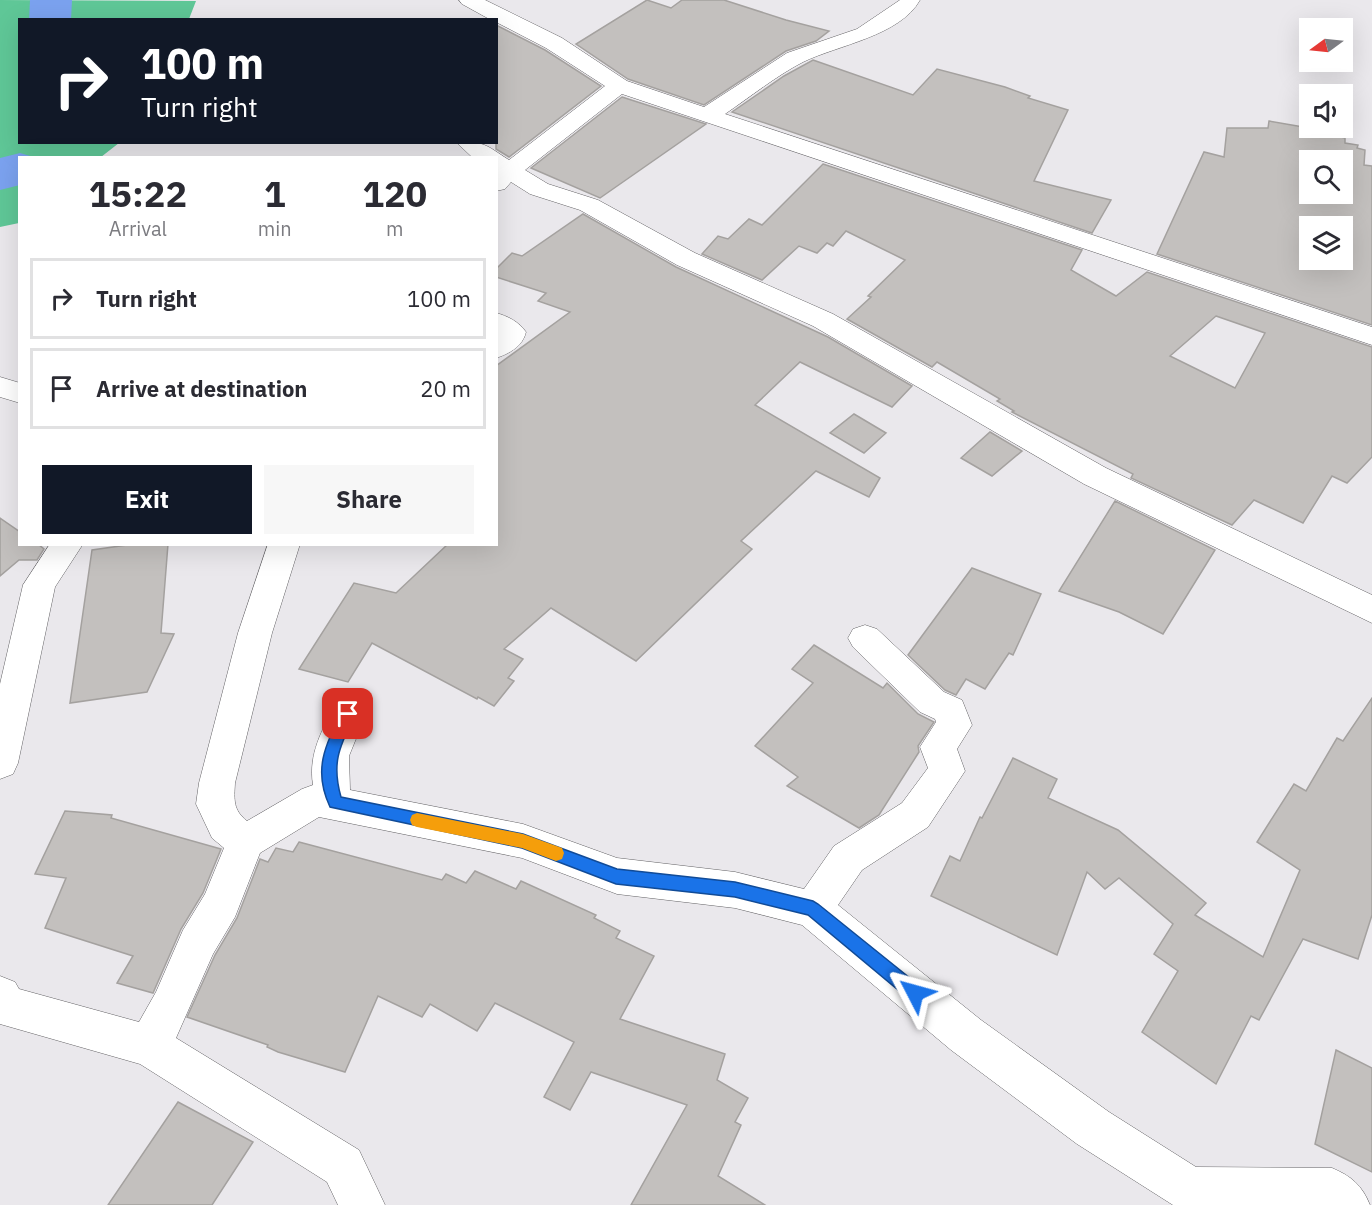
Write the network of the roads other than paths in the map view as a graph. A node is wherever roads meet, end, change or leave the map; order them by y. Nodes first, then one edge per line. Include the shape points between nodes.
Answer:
1 (469, 0) edge
2 (910, 0) edge
3 (620, 86) junction
4 (707, 115) junction
5 (469, 144) edge
6 (483, 156) edge
7 (498, 169) edge
8 (498, 323) edge
9 (1372, 336) edge
10 (498, 348) edge
11 (0, 387) edge
12 (18, 392) edge
13 (66, 546) edge
14 (283, 546) edge
15 (1372, 610) edge
16 (865, 638) dead end
17 (348, 714) dead end
18 (0, 763) edge
19 (425, 821) junction
20 (245, 842) junction
21 (813, 909) junction
22 (0, 996) edge
23 (149, 1046) junction
24 (362, 1205) edge
25 (1347, 1205) edge

1 - 3 street via 554,43
2 - 4 street via 906,7 864,33 795,58
3 - 4 street
3 - 7 street
4 - 9 street
5 - 6 street
7 - 15 street via 539,189 589,205 686,259 823,320 1095,476
8 - 10 street via 512,332 511,338
11 - 12 street
13 - 18 street via 39,585
14 - 20 street via 255,633 217,783 215,804 225,826
16 - 21 street via 932,702 950,710 954,725 938,747 947,771 915,815 848,858
17 - 19 street via 330,751 328,777 335,802
19 - 20 street via 315,800
19 - 21 street via 523,841 616,876 735,890
20 - 23 street via 220,903
21 - 25 street via 975,1042 1093,1128 1190,1190 1332,1191
22 - 23 street via 6,1006
23 - 24 street via 343,1166

